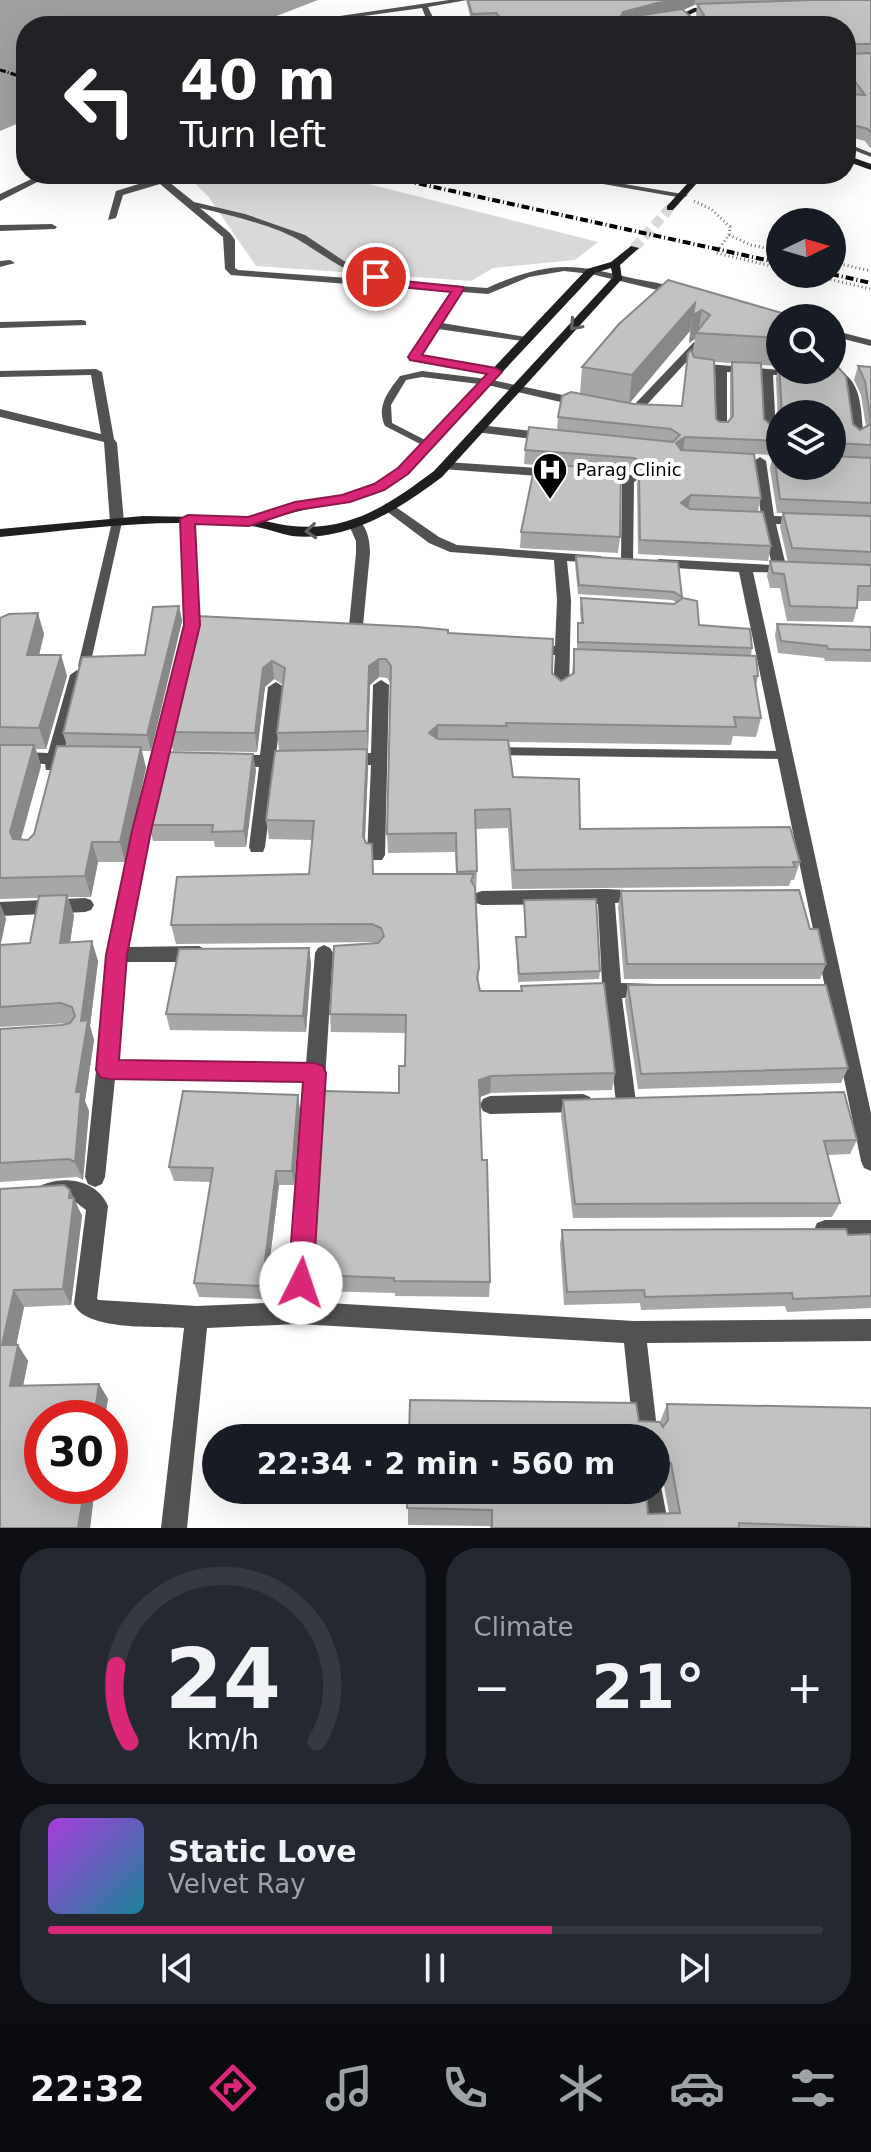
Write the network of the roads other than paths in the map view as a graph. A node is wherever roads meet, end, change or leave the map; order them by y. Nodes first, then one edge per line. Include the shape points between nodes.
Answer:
1 (464, 0) edge
2 (425, 7) junction
3 (726, 9) edge
4 (684, 15) joint
5 (346, 16) edge
6 (429, 16) edge
7 (674, 16) edge
8 (29, 184) edge
9 (141, 184) edge
10 (167, 184) edge
11 (613, 184) edge
12 (692, 184) edge
13 (683, 195) junction
14 (0, 198) edge
15 (192, 203) junction
16 (670, 208) tunnel mouth
17 (111, 218) dead end
18 (52, 227) dead end
19 (0, 228) edge
20 (634, 248) tunnel mouth
21 (617, 270) junction
22 (591, 271) junction
23 (391, 283) junction
24 (459, 289) junction
25 (692, 296) edge
26 (82, 323) dead end
27 (0, 325) edge
28 (433, 325) junction
29 (846, 339) edge
30 (526, 340) junction
31 (871, 343) edge
32 (698, 344) edge
33 (696, 366) edge
34 (721, 368) junction
35 (766, 372) edge
36 (0, 374) edge
37 (491, 377) junction
38 (846, 379) edge
39 (515, 390) junction
40 (596, 406) edge
41 (610, 409) edge
42 (0, 413) edge
43 (479, 429) junction
44 (721, 430) edge
45 (558, 438) edge
46 (858, 438) edge
47 (108, 439) junction
48 (428, 445) junction
49 (744, 460) edge
50 (446, 466) junction
51 (570, 474) edge
52 (586, 475) edge
53 (390, 507) junction
54 (736, 518) edge
55 (188, 519) junction
56 (768, 519) junction
57 (249, 521) junction
58 (812, 521) edge
59 (117, 522) junction
60 (355, 523) junction
61 (0, 533) edge
62 (560, 557) junction
63 (628, 561) junction
64 (745, 568) junction
65 (780, 570) junction
66 (795, 571) edge
67 (355, 636) edge
68 (518, 647) edge
69 (567, 657) junction
70 (80, 670) joint
71 (381, 685) dead end
72 (276, 687) dead end
73 (561, 692) edge
74 (485, 751) edge
75 (784, 755) junction
76 (0, 757) edge
77 (54, 759) junction
78 (99, 759) edge
79 (377, 759) junction
80 (222, 761) edge
81 (269, 761) junction
82 (47, 786) edge
83 (257, 847) dead end
84 (376, 855) edge
85 (606, 896) junction
86 (666, 896) edge
87 (482, 898) dead end
88 (85, 905) dead end
89 (0, 909) edge
90 (348, 953) edge
91 (212, 954) edge
92 (117, 955) junction
93 (612, 990) junction
94 (676, 990) edge
95 (566, 992) edge
96 (108, 1070) junction
97 (315, 1073) junction
98 (490, 1105) dead end
99 (871, 1161) edge
100 (95, 1177) dead end
101 (31, 1193) edge
102 (808, 1230) edge
103 (871, 1230) edge
104 (299, 1313) junction
105 (197, 1317) junction
106 (871, 1330) edge
107 (634, 1332) junction
108 (644, 1424) edge
109 (653, 1504) edge
110 (174, 1528) edge
111 (656, 1528) edge

1 - 2 street
2 - 5 street
2 - 6 street
3 - 4 street
4 - 7 street
8 - 14 street
9 - 17 street via 119,193
10 - 15 street
11 - 13 street
12 - 13 street
13 - 16 street
15 - 23 street via 302,237 340,263
15 - 23 street via 227,235 230,269 235,273
18 - 19 street
20 - 21 street
21 - 22 street
21 - 25 street
21 -> 39 street
22 - 24 street via 543,270 488,291
22 - 30 street
23 - 24 street
24 - 28 street
26 - 27 street
28 - 30 street
28 - 37 street via 414,354 417,359
29 - 31 street
30 - 37 street
32 - 41 street via 637,409
33 - 34 street
34 - 35 street
34 - 44 street
36 - 47 street via 96,372
37 - 39 street
37 - 48 street
37 - 48 lane via 403,378 387,400 385,418
38 - 46 street
39 - 40 street
39 - 43 street
42 - 47 street
43 - 45 street
43 - 50 street
47 - 59 street
48 - 57 street via 379,487
49 - 56 street via 765,461
50 - 51 street
50 - 53 street
52 - 63 street via 630,481
53 - 60 street
53 - 62 street via 455,549
54 - 56 street
55 - 57 street
55 - 59 street
55 - 92 street via 199,625 159,760
56 - 58 street
56 - 65 street
60 -> 57 street via 295,532
59 - 61 street
59 - 70 lane
60 - 67 street via 363,553
62 - 63 street
62 - 69 street via 572,601
63 - 64 street
64 - 65 street
64 - 75 street via 764,628 758,667
65 - 66 street
68 - 69 street
69 - 73 street
70 - 77 street
71 - 79 street
72 - 81 street
74 - 75 lane
75 - 99 street via 826,990 849,1095
76 - 77 street
77 - 78 street
77 - 82 street
79 - 81 street
79 - 84 street
80 - 81 street
81 - 83 street
85 - 86 street
85 - 87 street
85 - 93 street
88 - 89 street
90 - 97 street via 316,953
91 - 92 street
92 - 96 street
93 - 94 street
93 - 95 street
93 - 98 street via 619,1102
96 - 97 street
96 - 100 street
97 - 104 street
101 - 105 street via 77,1190 97,1206 85,1304 96,1311
102 - 103 street
104 - 105 street
104 - 107 street
105 - 110 street
106 - 107 street
107 - 108 street
109 - 111 street

